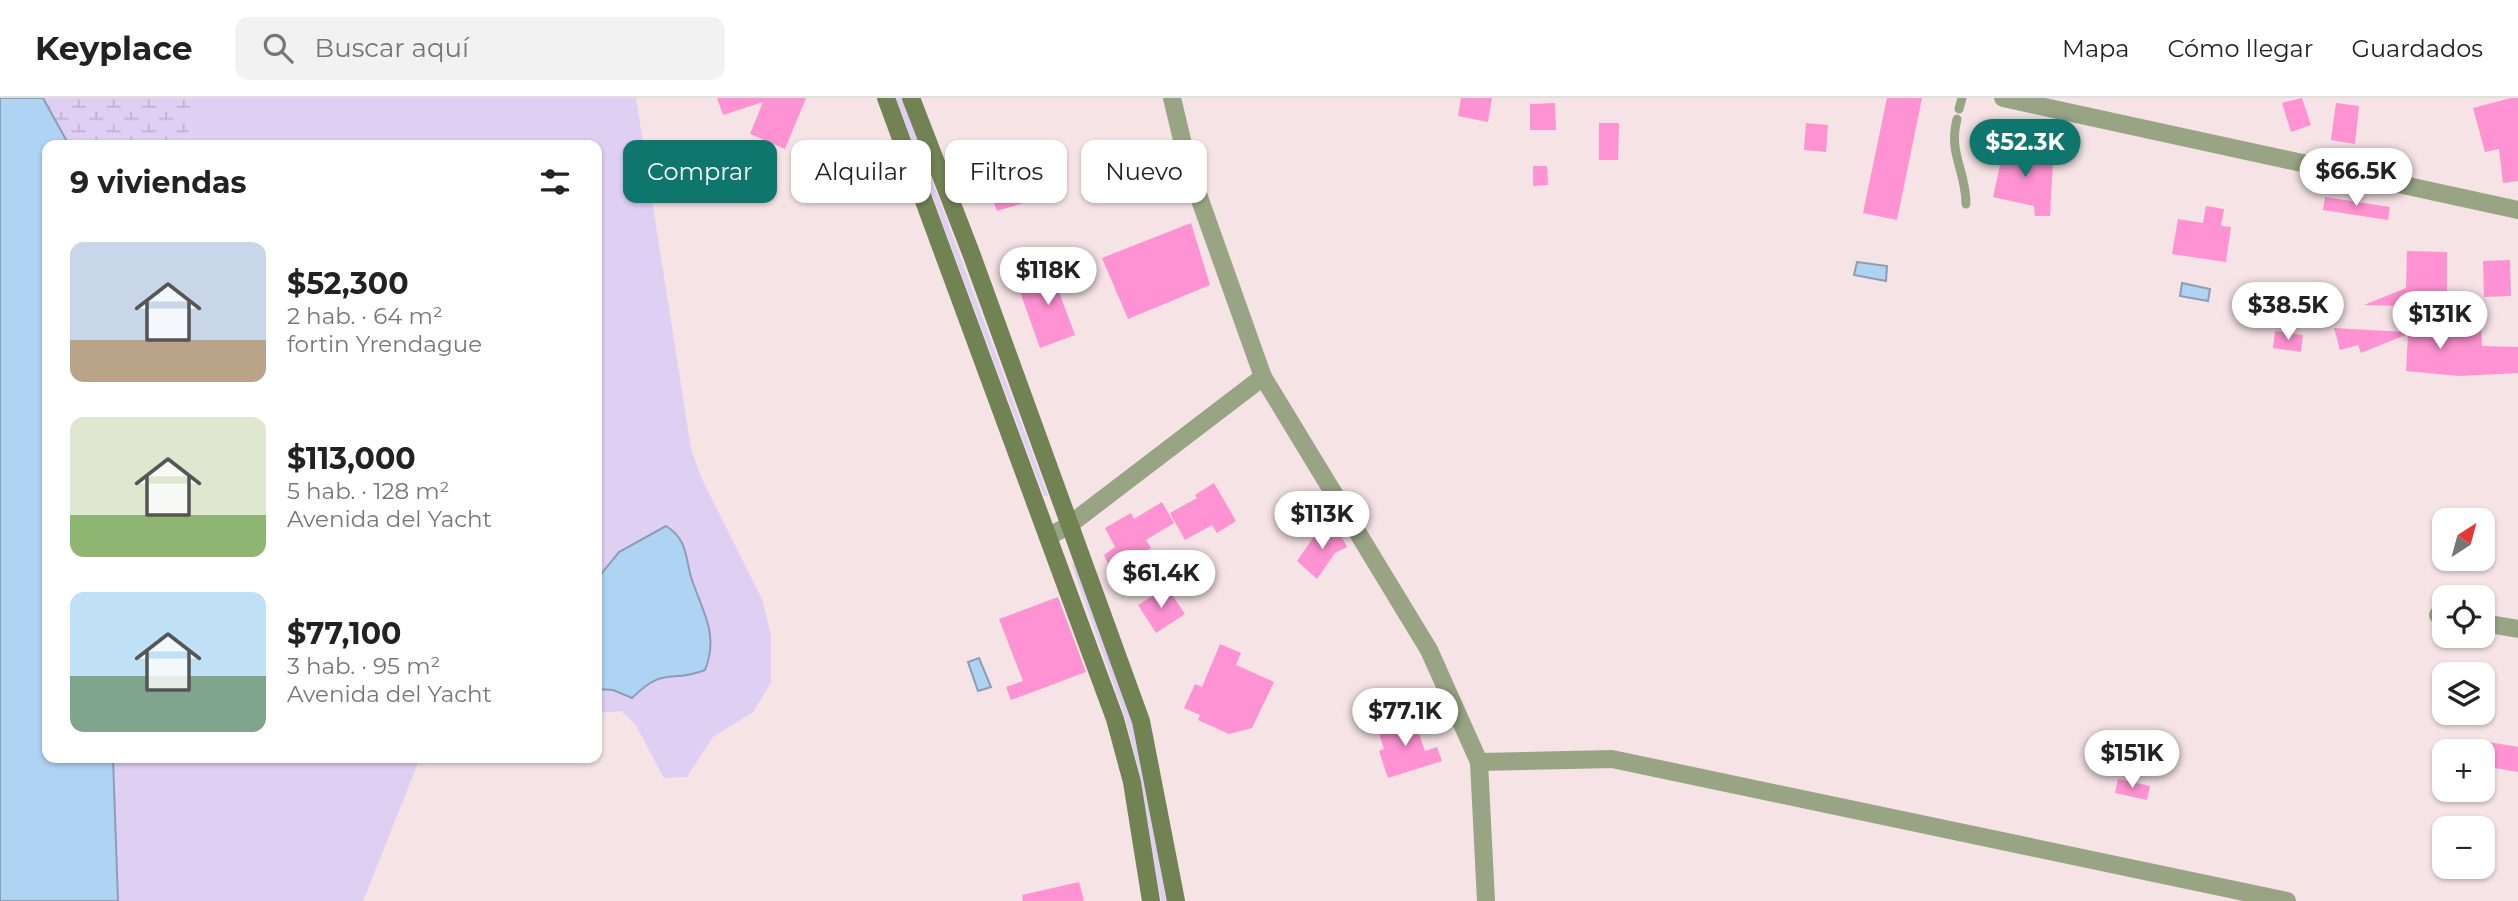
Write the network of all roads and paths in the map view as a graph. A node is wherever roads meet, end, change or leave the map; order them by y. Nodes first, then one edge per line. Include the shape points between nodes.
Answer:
1 (886, 98) edge
2 (911, 98) edge
3 (1172, 98) edge
4 (1962, 98) edge
5 (2003, 98) edge
6 (1966, 204) dead end
7 (2518, 210) edge
8 (1263, 377) junction
9 (1069, 525) junction
10 (1050, 536) junction
11 (2495, 625) edge
12 (2518, 629) edge
13 (1479, 762) junction
14 (1151, 901) edge
15 (1176, 901) edge
16 (1486, 901) edge
17 (2287, 901) edge

1 - 10 main road
2 - 9 main road
3 - 8 street via 1189,169
4 - 6 lane via 1953,152 1966,183
5 - 7 street
8 - 9 street
8 - 13 street via 1429,650
9 - 10 street
9 - 15 main road via 1141,721
10 - 14 main road via 1115,719 1132,782
11 - 12 street
13 - 16 street
13 - 17 street via 1612,759

